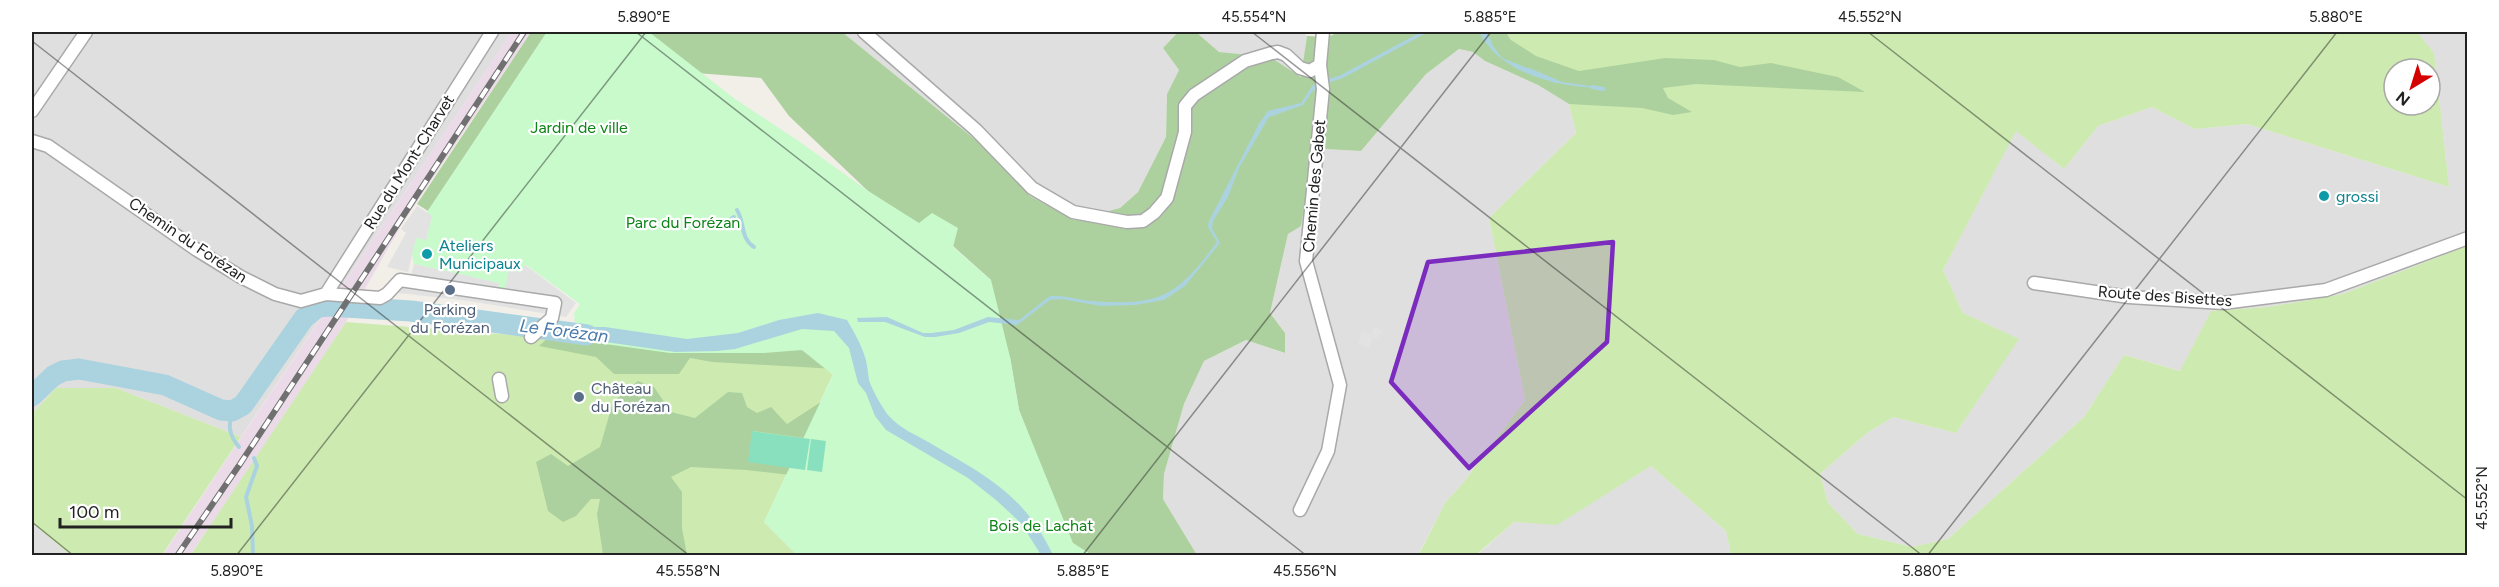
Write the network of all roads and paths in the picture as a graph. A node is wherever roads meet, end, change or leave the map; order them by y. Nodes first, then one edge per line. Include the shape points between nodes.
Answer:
1 (86, 32) edge
2 (492, 32) edge
3 (864, 32) edge
4 (1323, 32) edge
5 (1322, 77) junction
6 (32, 111) edge
7 (32, 141) edge
8 (32, 154) edge
9 (2468, 238) edge
10 (2034, 283) dead end
11 (326, 294) junction
12 (531, 337) dead end
13 (499, 379) dead end
14 (502, 396) dead end
15 (1300, 510) dead end

1 - 6 street
2 - 11 street, Rue du Mont-Charvet
3 - 5 street via 975,130 1032,188 1073,212 1127,222 1143,221 1167,198 1185,132 1185,106 1194,95 1245,61 1278,52 1300,68
4 - 5 street, Chemin des Gabet
5 - 15 street, Chemin des Gabet via 1306,261 1340,385 1328,452
7 - 8 street
7 - 11 street, Chemin du Forézan via 48,146 241,277 294,300
9 - 10 street, Route des Bisettes via 2326,290 2223,303 2129,297
11 - 12 street, Chemin du Forézan via 380,298 400,280 555,303 552,318
13 - 14 street

